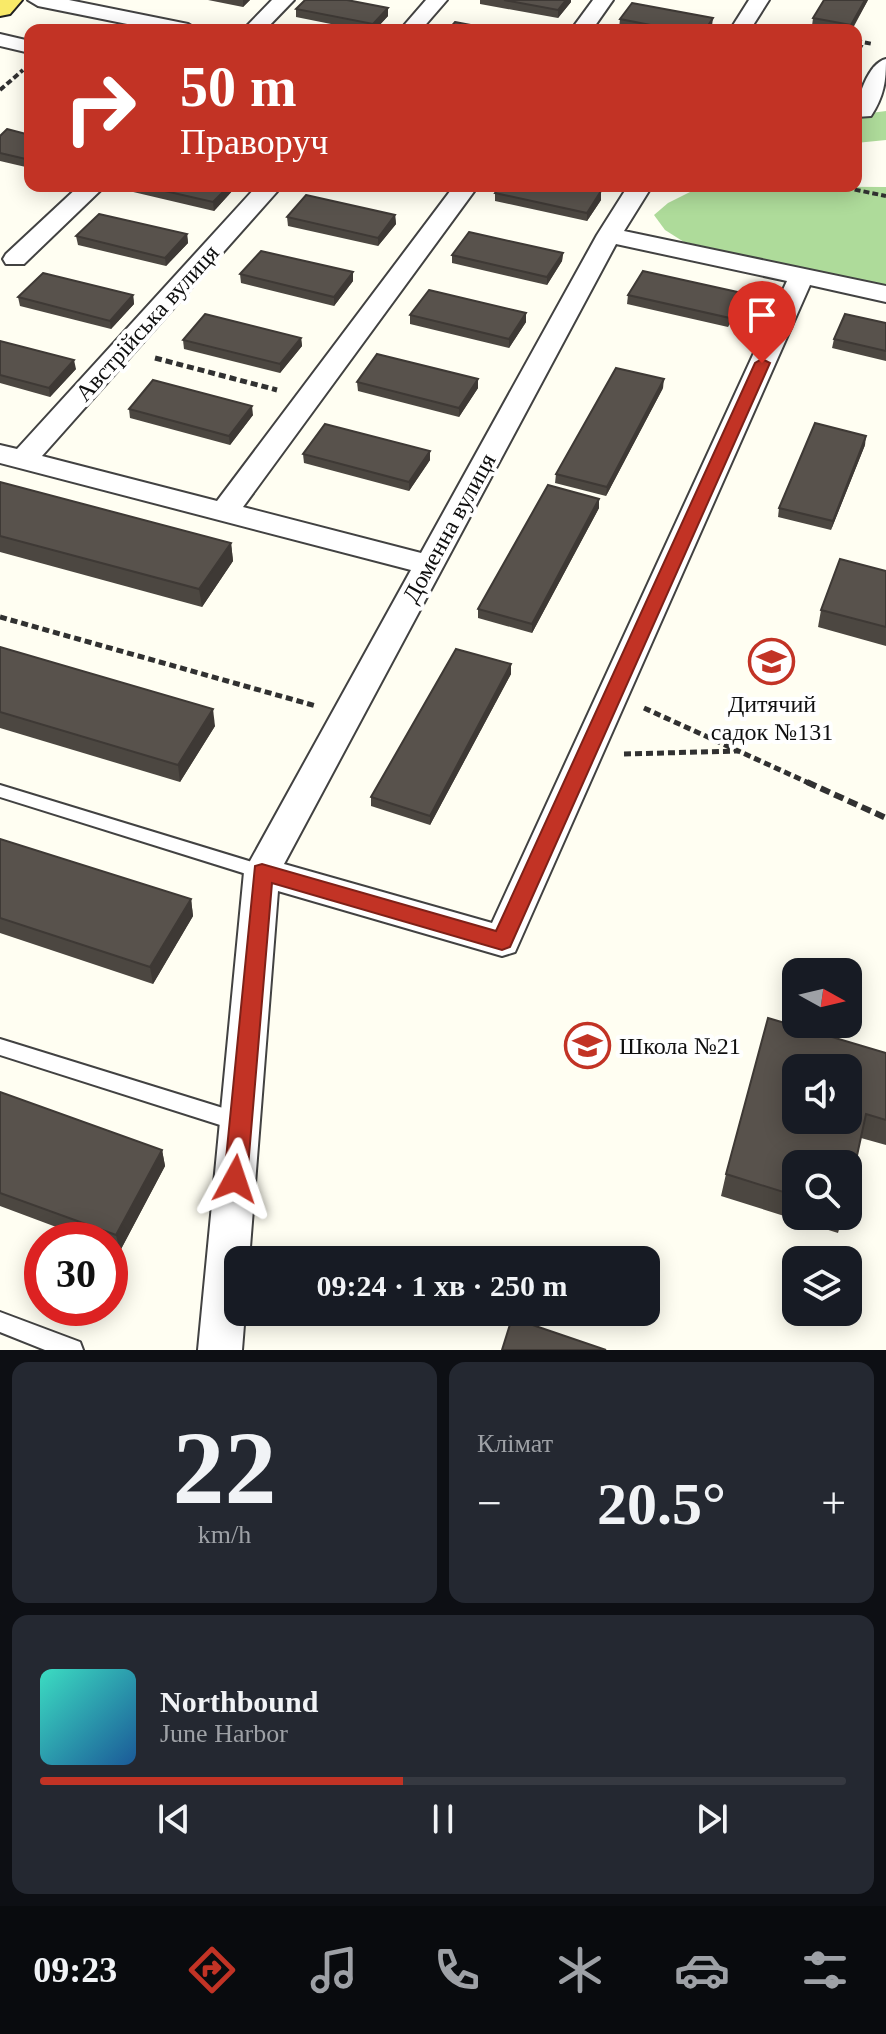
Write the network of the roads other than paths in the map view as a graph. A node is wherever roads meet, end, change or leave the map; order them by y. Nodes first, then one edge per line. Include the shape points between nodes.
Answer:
1 (8, 0) edge
2 (38, 0) edge
3 (284, 0) edge
4 (437, 0) edge
5 (603, 0) edge
6 (759, 0) edge
7 (0, 8) edge
8 (158, 24) edge
9 (259, 24) edge
10 (415, 24) edge
11 (585, 24) edge
12 (744, 24) edge
13 (0, 40) edge
14 (24, 46) edge
15 (886, 65) edge
16 (862, 111) edge
17 (87, 192) edge
18 (265, 192) edge
19 (462, 192) edge
20 (636, 192) edge
21 (609, 235) junction
22 (15, 259) dead end
23 (802, 276) junction
24 (886, 294) edge
25 (12, 457) edge
26 (224, 512) junction
27 (429, 565) junction
28 (0, 791) edge
29 (262, 872) junction
30 (0, 1047) edge
31 (240, 1122) junction
32 (0, 1322) edge
33 (72, 1350) edge
34 (220, 1350) edge

1 - 7 main road
2 - 8 street
3 - 9 street
4 - 10 street
5 - 11 street
6 - 12 street
13 - 14 street
15 - 16 street
17 - 22 street
18 - 25 street, Австрійська вулиця via 123,350
19 - 26 street
20 - 21 street, Доменна вулиця
21 - 23 street
21 - 27 street, Доменна вулиця
23 - 24 street
23 - 29 street via 502,941
25 - 26 street
26 - 27 street
27 - 29 street, Доменна вулиця
28 - 29 lane
29 - 31 street
30 - 31 lane
31 - 34 street
32 - 33 lane

